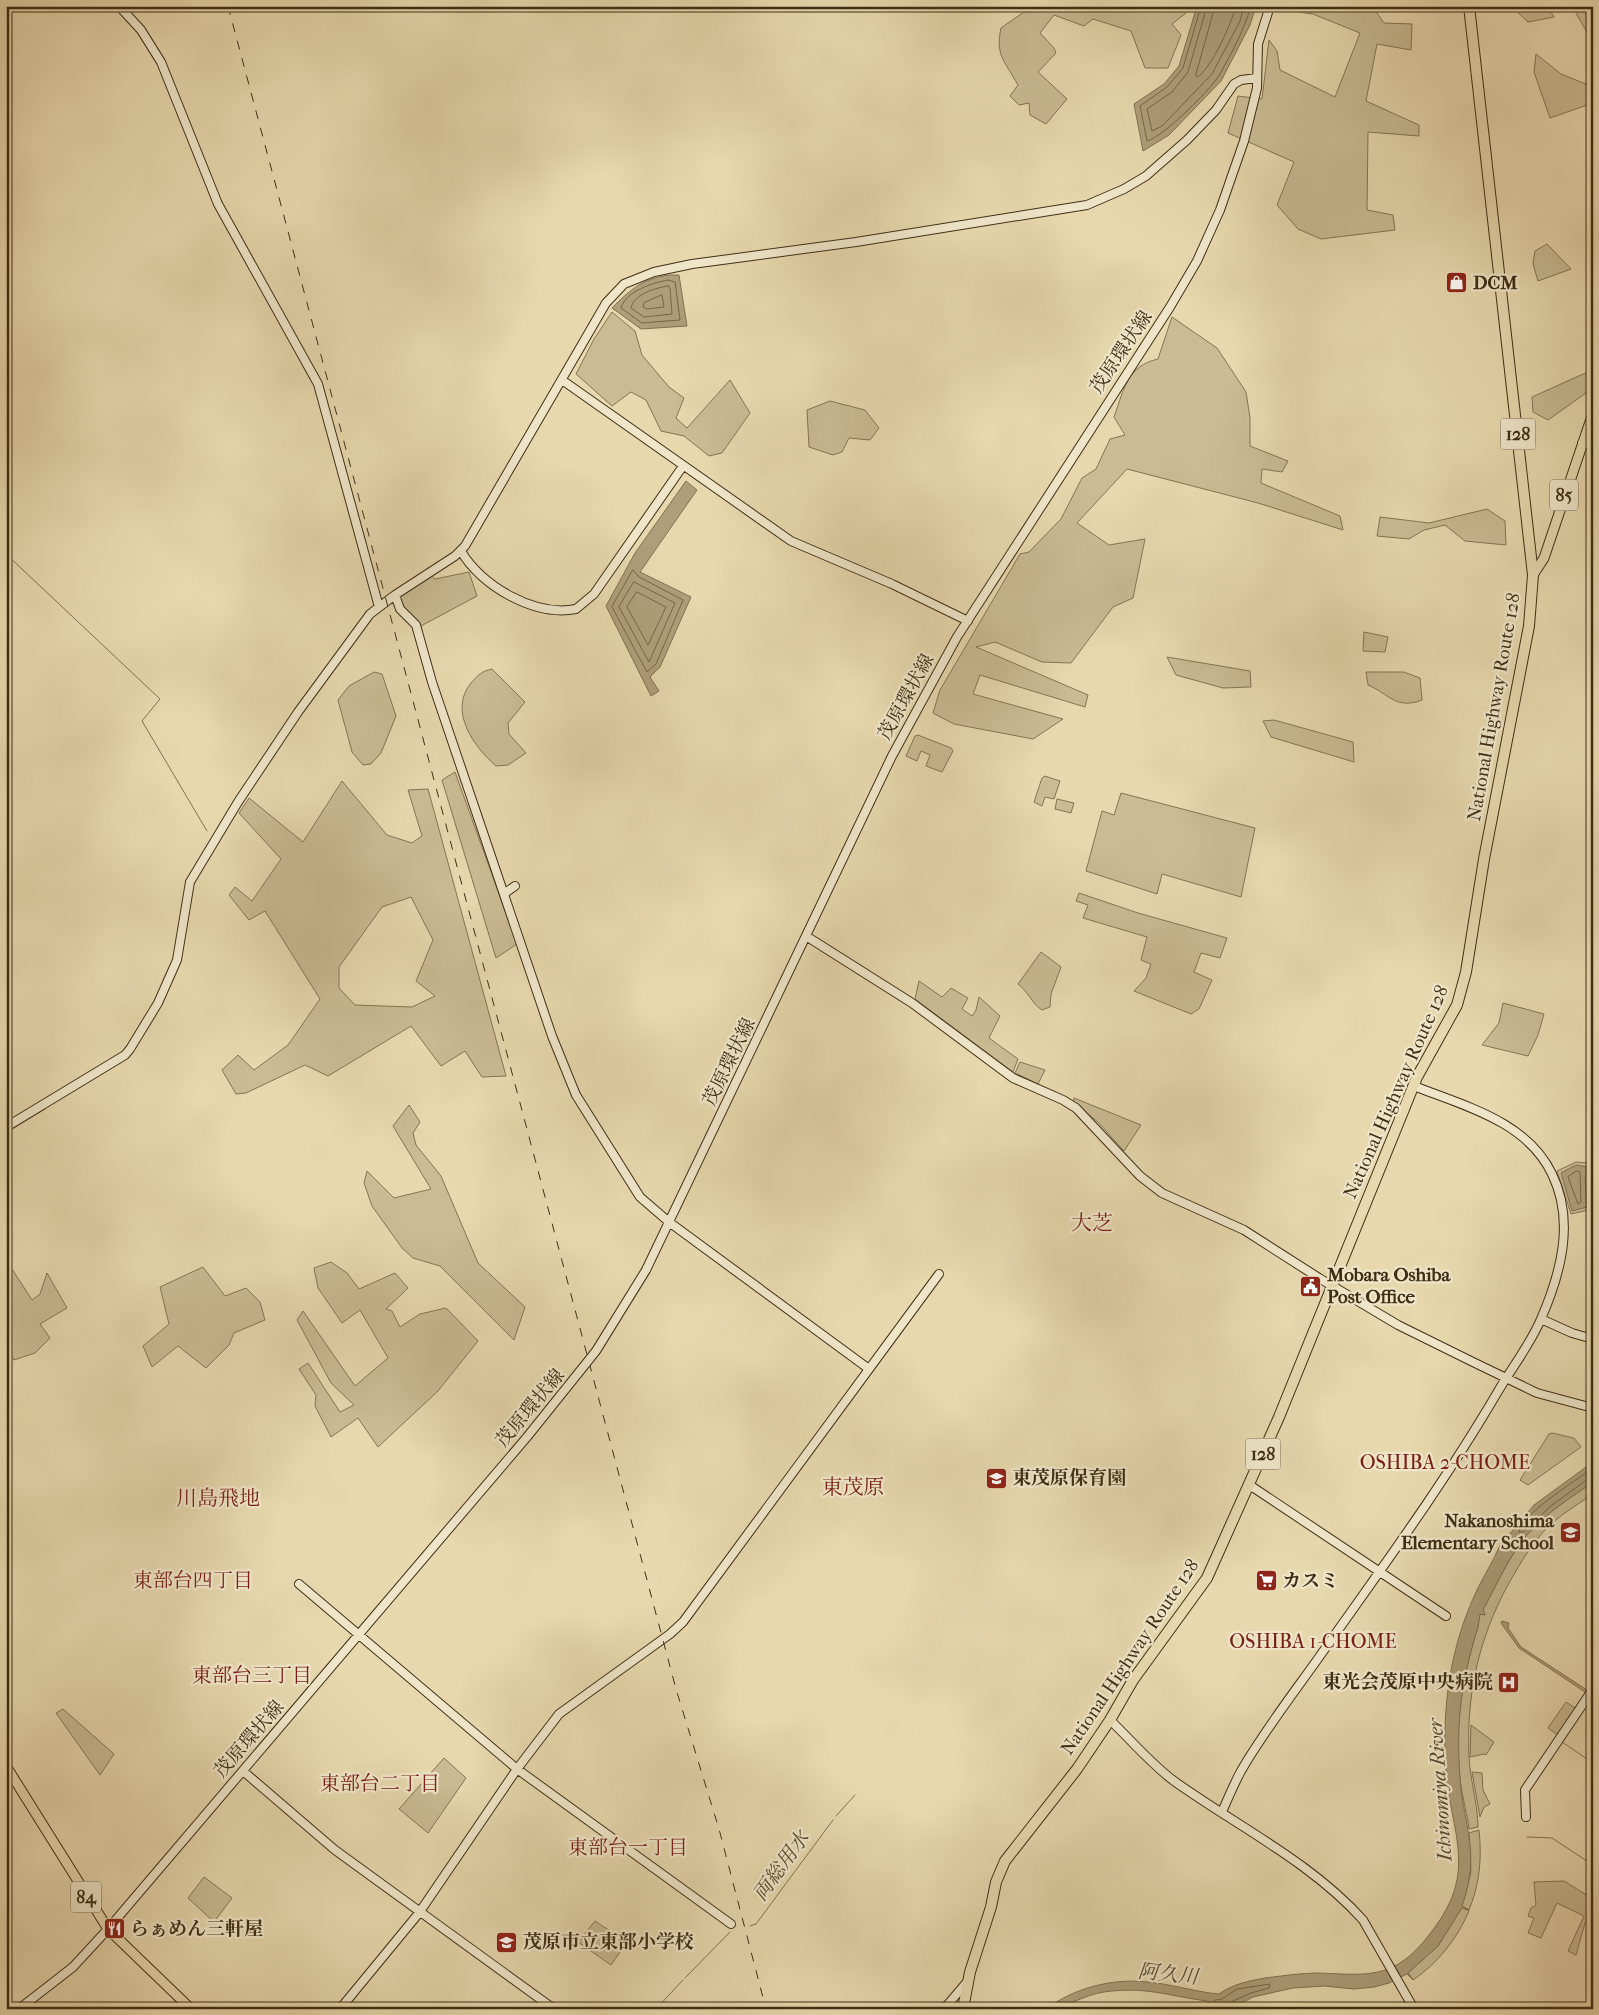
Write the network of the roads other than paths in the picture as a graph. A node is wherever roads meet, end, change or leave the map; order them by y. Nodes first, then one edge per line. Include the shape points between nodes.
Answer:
1 (119, 6) edge
2 (1270, 6) edge
3 (1469, 6) edge
4 (1257, 78) junction
5 (562, 380) junction
6 (1593, 414) edge
7 (1582, 443) junction
8 (1593, 446) edge
9 (683, 466) junction
10 (461, 551) junction
11 (1533, 575) junction
12 (395, 595) junction
13 (379, 607) junction
14 (968, 621) junction
15 (514, 886) dead end
16 (505, 893) junction
17 (806, 936) junction
18 (1414, 1086) junction
19 (6, 1127) edge
20 (669, 1222) junction
21 (939, 1274) dead end
22 (1331, 1285) junction
23 (1541, 1319) junction
24 (1593, 1339) edge
25 (869, 1369) junction
26 (1506, 1378) junction
27 (1593, 1408) edge
28 (1249, 1487) junction
29 (1379, 1572) junction
30 (299, 1584) dead end
31 (1446, 1616) dead end
32 (359, 1635) junction
33 (1593, 1689) edge
34 (1110, 1720) junction
35 (6, 1766) edge
36 (517, 1770) junction
37 (243, 1771) junction
38 (1222, 1812) junction
39 (1526, 1817) dead end
40 (419, 1912) junction
41 (730, 1924) dead end
42 (108, 1929) junction
43 (967, 1982) junction
44 (19, 2009) edge
45 (190, 2009) edge
46 (340, 2009) edge
47 (554, 2009) edge
48 (944, 2009) edge
49 (963, 2009) edge
50 (1414, 2009) edge

1 - 13 street via 141,30 161,62 218,204 318,384
2 - 4 street, 茂原環状線 via 1258,44
3 - 11 highway, National Highway Route 128 / 128
4 - 5 street via 1234,84 1216,110 1146,176 1087,205 692,264 636,278 611,296
4 - 14 street, 茂原環状線 via 1244,141 1220,210 1196,260 1170,307
5 - 9 street
5 - 10 street
6 - 7 main road, 85
7 - 8 street
7 - 11 main road, 85 via 1544,558
9 - 10 street via 594,594 576,609 538,607 516,599 486,581
9 - 14 street via 798,545 892,584
10 - 12 street
11 - 18 highway, National Highway Route 128 / 128 via 1529,626 1484,859 1466,972 1449,1024
12 - 13 street
12 - 16 street via 400,609 416,626 432,682
13 - 19 street via 364,620 312,690 190,882 177,960 158,1003 130,1049
14 - 17 street, 茂原環状線 via 892,756
15 - 16 street
16 - 20 street via 552,1036 576,1095 640,1197
17 - 20 street, 茂原環状線
17 - 22 street via 912,1003 1013,1078 1076,1108 1140,1176 1162,1194 1244,1230
18 - 22 highway, National Highway Route 128 / 128
18 - 23 street via 1502,1122 1530,1144 1552,1173 1561,1195 1565,1236
20 - 25 street
20 - 32 street, 茂原環状線, bridge via 646,1270 596,1350 527,1437
21 - 25 street
22 - 26 street via 1398,1325
22 - 28 highway, National Highway Route 128 / 128
23 - 24 street
23 - 26 street
25 - 36 street via 683,1622 565,1708
26 - 27 street via 1537,1393
26 - 29 street via 1433,1496
28 - 29 street
28 - 34 highway, National Highway Route 128 / 128 via 1207,1578 1133,1680
29 - 31 street
29 - 38 street via 1250,1757
30 - 32 street
32 - 36 street
32 - 37 street, 茂原環状線
33 - 39 street via 1525,1790
34 - 38 street via 1172,1780
34 - 43 highway, National Highway Route 128 / 128 via 1077,1769 1005,1861
35 - 42 main road, 84
36 - 40 street
36 - 41 street
37 - 40 street via 335,1850
37 - 42 street, 茂原環状線
38 - 50 street via 1335,1892 1364,1920
40 - 46 street
40 - 47 street
42 - 44 street, 茂原環状線 via 73,1968
42 - 45 main road, 84
43 - 48 street
43 - 49 highway, National Highway Route 128 / 128

